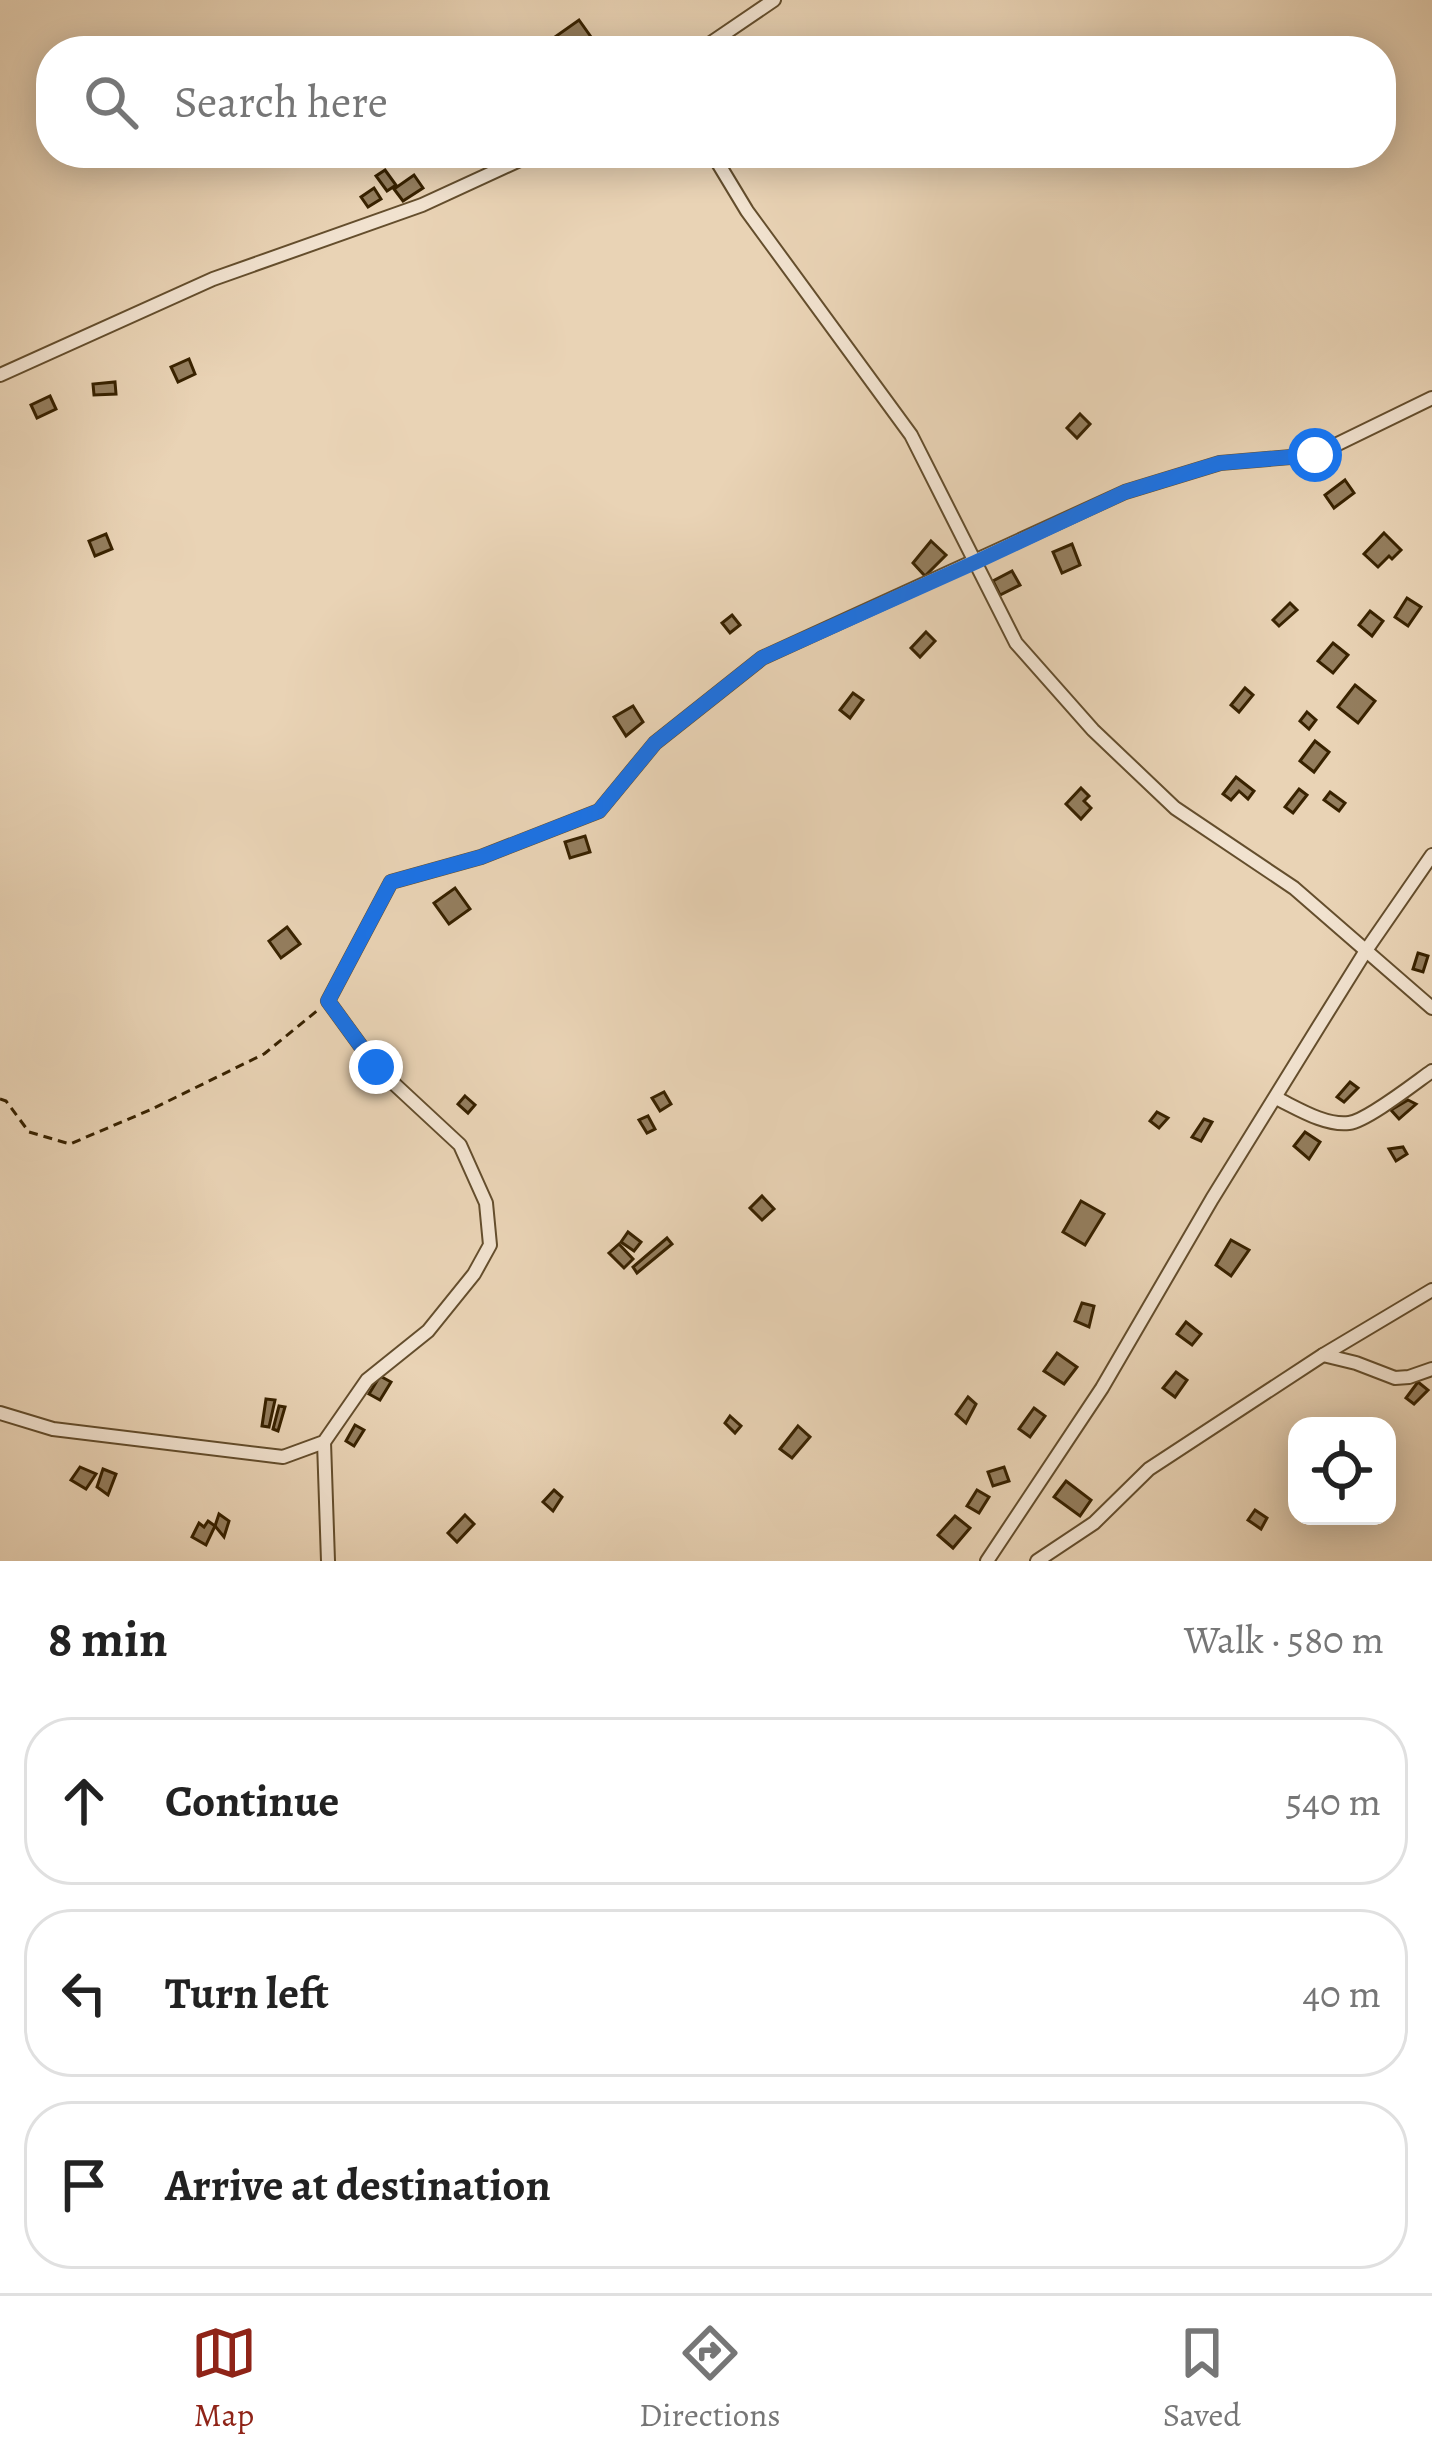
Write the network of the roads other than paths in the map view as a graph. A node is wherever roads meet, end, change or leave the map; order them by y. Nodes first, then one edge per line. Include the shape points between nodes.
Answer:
1 (774, 0) edge
2 (750, 7) edge
3 (716, 36) edge
4 (503, 168) edge
5 (721, 168) edge
6 (0, 375) edge
7 (1432, 398) edge
8 (976, 562) junction
9 (1432, 855) edge
10 (1367, 949) junction
11 (1432, 1008) edge
12 (1432, 1071) edge
13 (1276, 1098) junction
14 (1432, 1290) edge
15 (1324, 1355) junction
16 (1432, 1369) edge
17 (0, 1413) edge
18 (324, 1442) junction
19 (328, 1561) edge
20 (987, 1561) edge
21 (1037, 1561) edge

1 - 2 street
2 - 3 street
4 - 6 street via 213,279
5 - 8 street via 911,435
7 - 8 street via 1315,455 1220,463 1125,492
8 - 10 street via 1016,643 1093,730 1175,808
8 - 18 street via 762,658 655,743 599,811 391,882 328,1001 376,1067 460,1144 486,1203 490,1245 428,1331 367,1381
9 - 10 street
10 - 11 street
10 - 13 street
12 - 13 street via 1348,1124
13 - 20 street
14 - 15 street
15 - 16 street via 1395,1378
15 - 21 street via 1149,1469 1094,1522
17 - 18 street via 53,1429 283,1457
18 - 19 street

